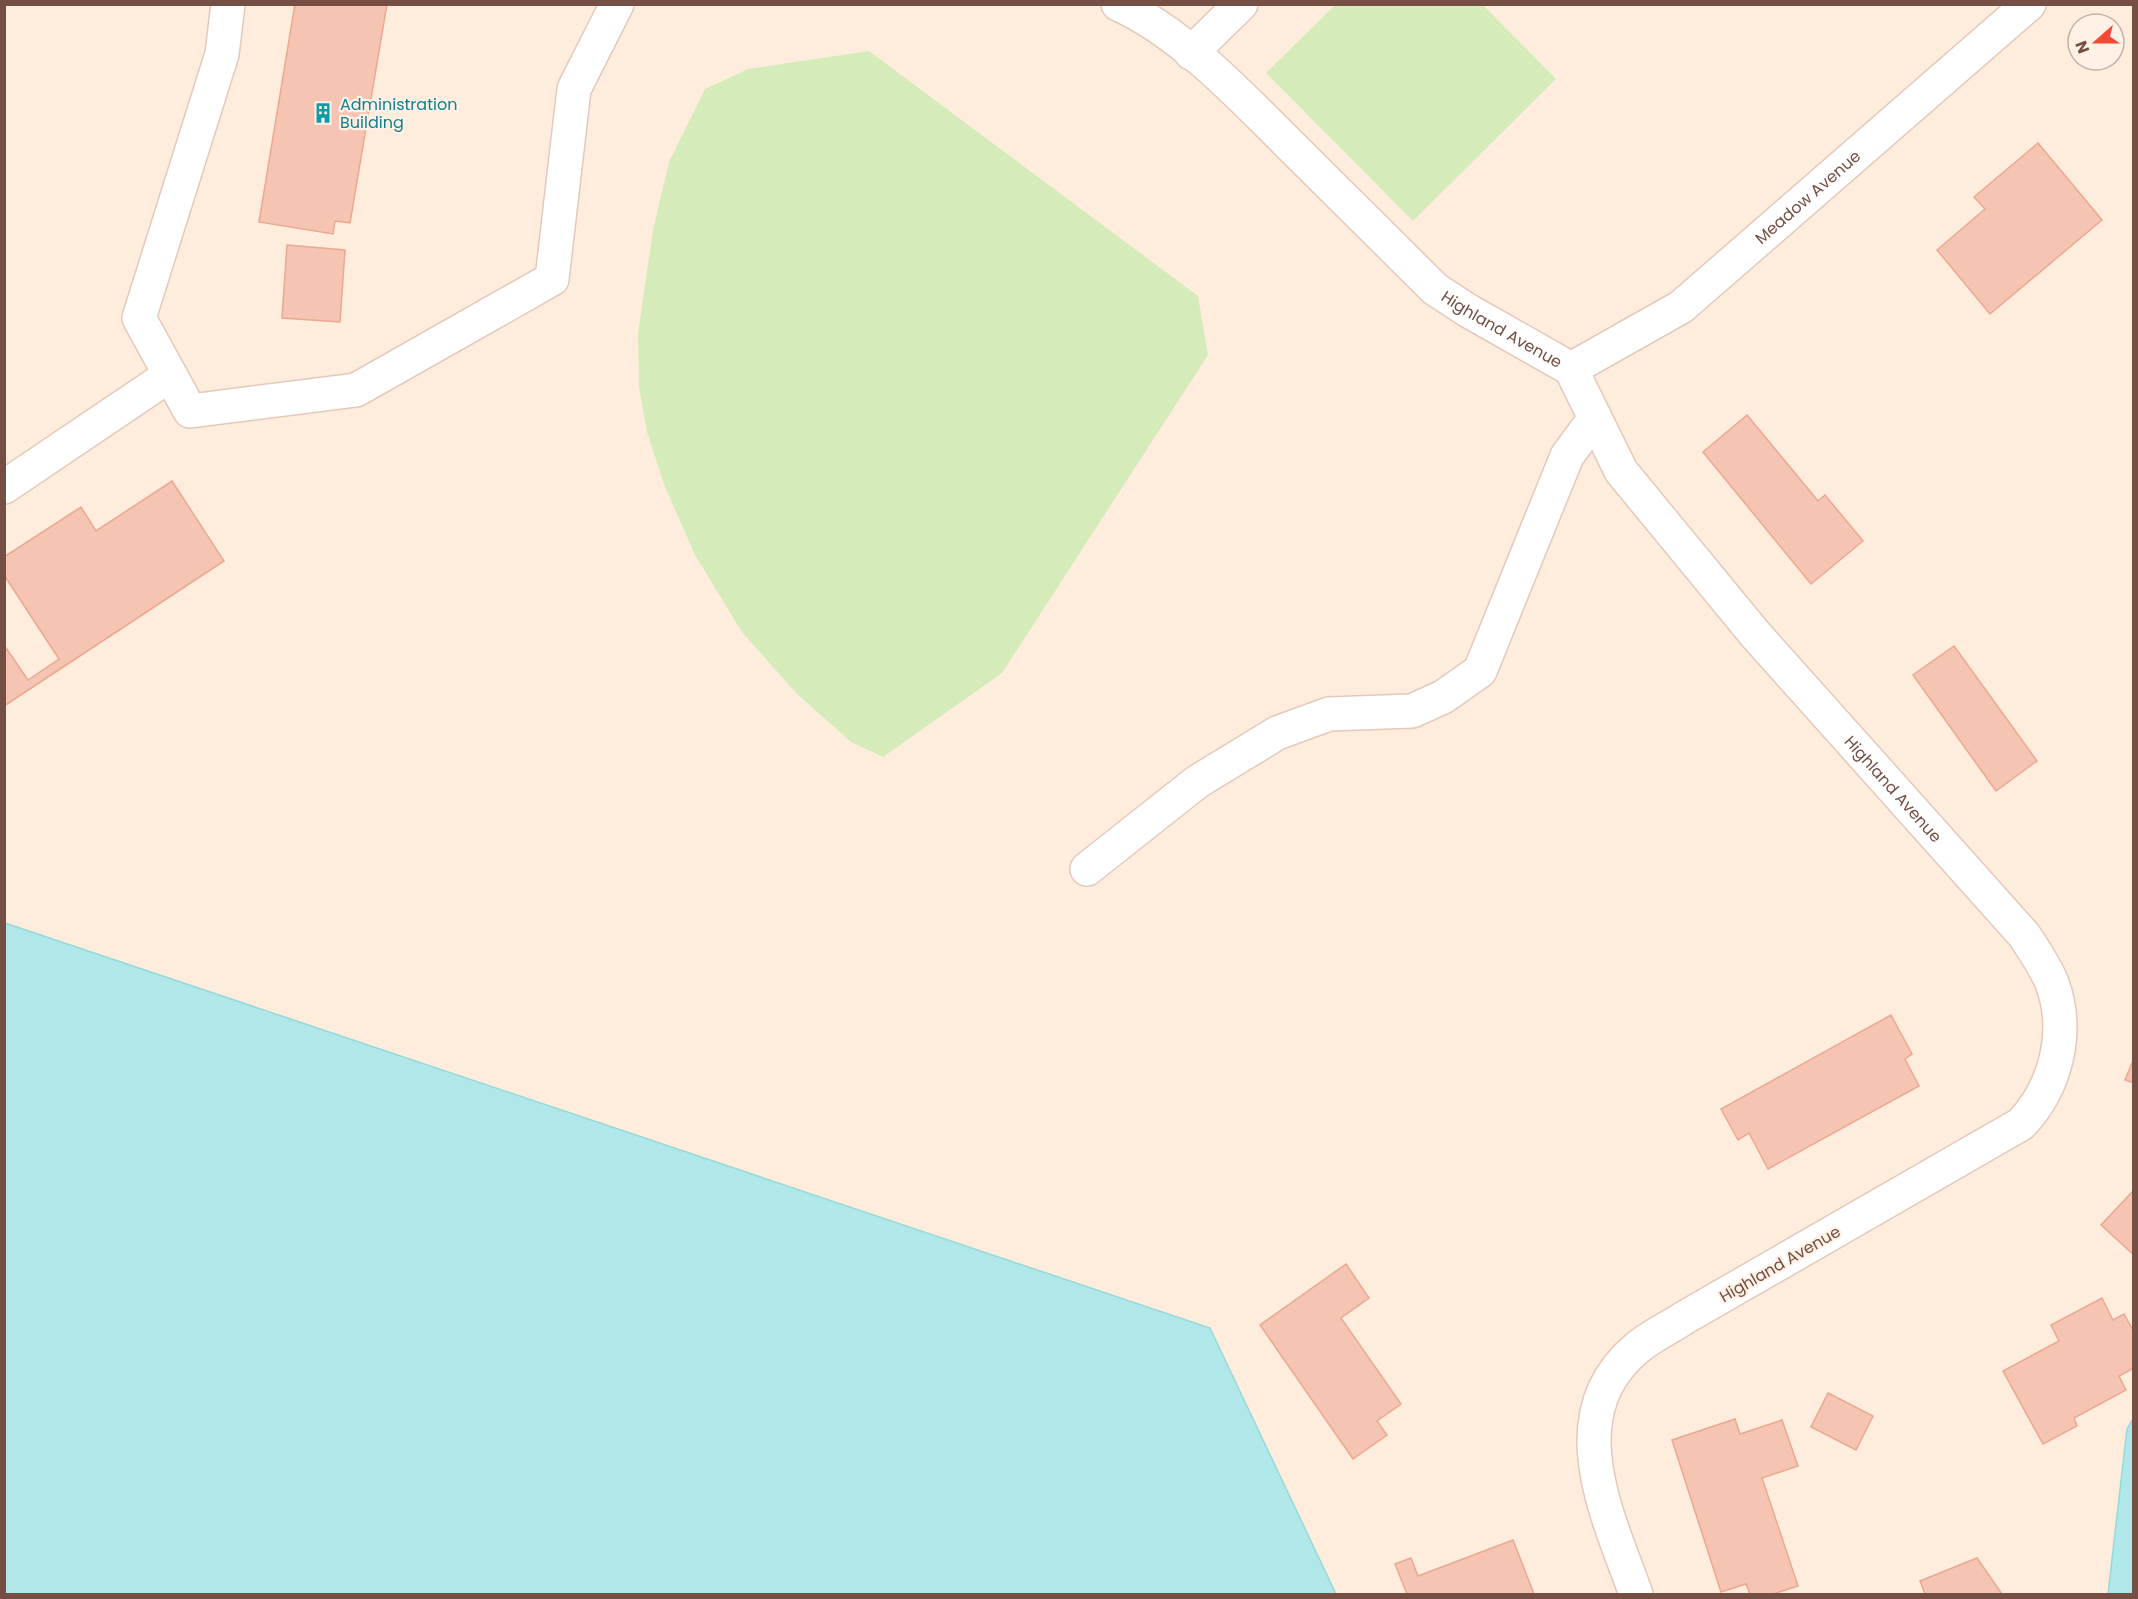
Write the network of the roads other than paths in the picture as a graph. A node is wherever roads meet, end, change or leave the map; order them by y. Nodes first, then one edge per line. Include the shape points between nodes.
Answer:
1 (228, 4) edge
2 (617, 4) edge
3 (1118, 4) edge
4 (1241, 4) edge
5 (2029, 4) edge
6 (1191, 52) junction
7 (1571, 369) junction
8 (170, 375) junction
9 (1595, 418) junction
10 (4, 487) edge
11 (1086, 868) dead end
12 (1636, 1594) edge

1 - 8 street via 222,54 139,318
2 - 8 street via 574,89 552,279 356,390 190,411
3 - 6 street, Highland Avenue
4 - 6 street
5 - 7 street, Meadow Avenue via 1681,307
6 - 7 street, Highland Avenue via 1241,96 1435,289
7 - 9 street, Highland Avenue
8 - 10 street
9 - 11 street via 1567,456 1480,671 1443,697 1412,711 1329,714 1277,733 1197,783
9 - 12 street, Highland Avenue via 1621,471 1755,634 2024,935 2053,985 2059,1017 2058,1057 2048,1088 2020,1124 1684,1318 1624,1360 1606,1388 1592,1451 1597,1484

